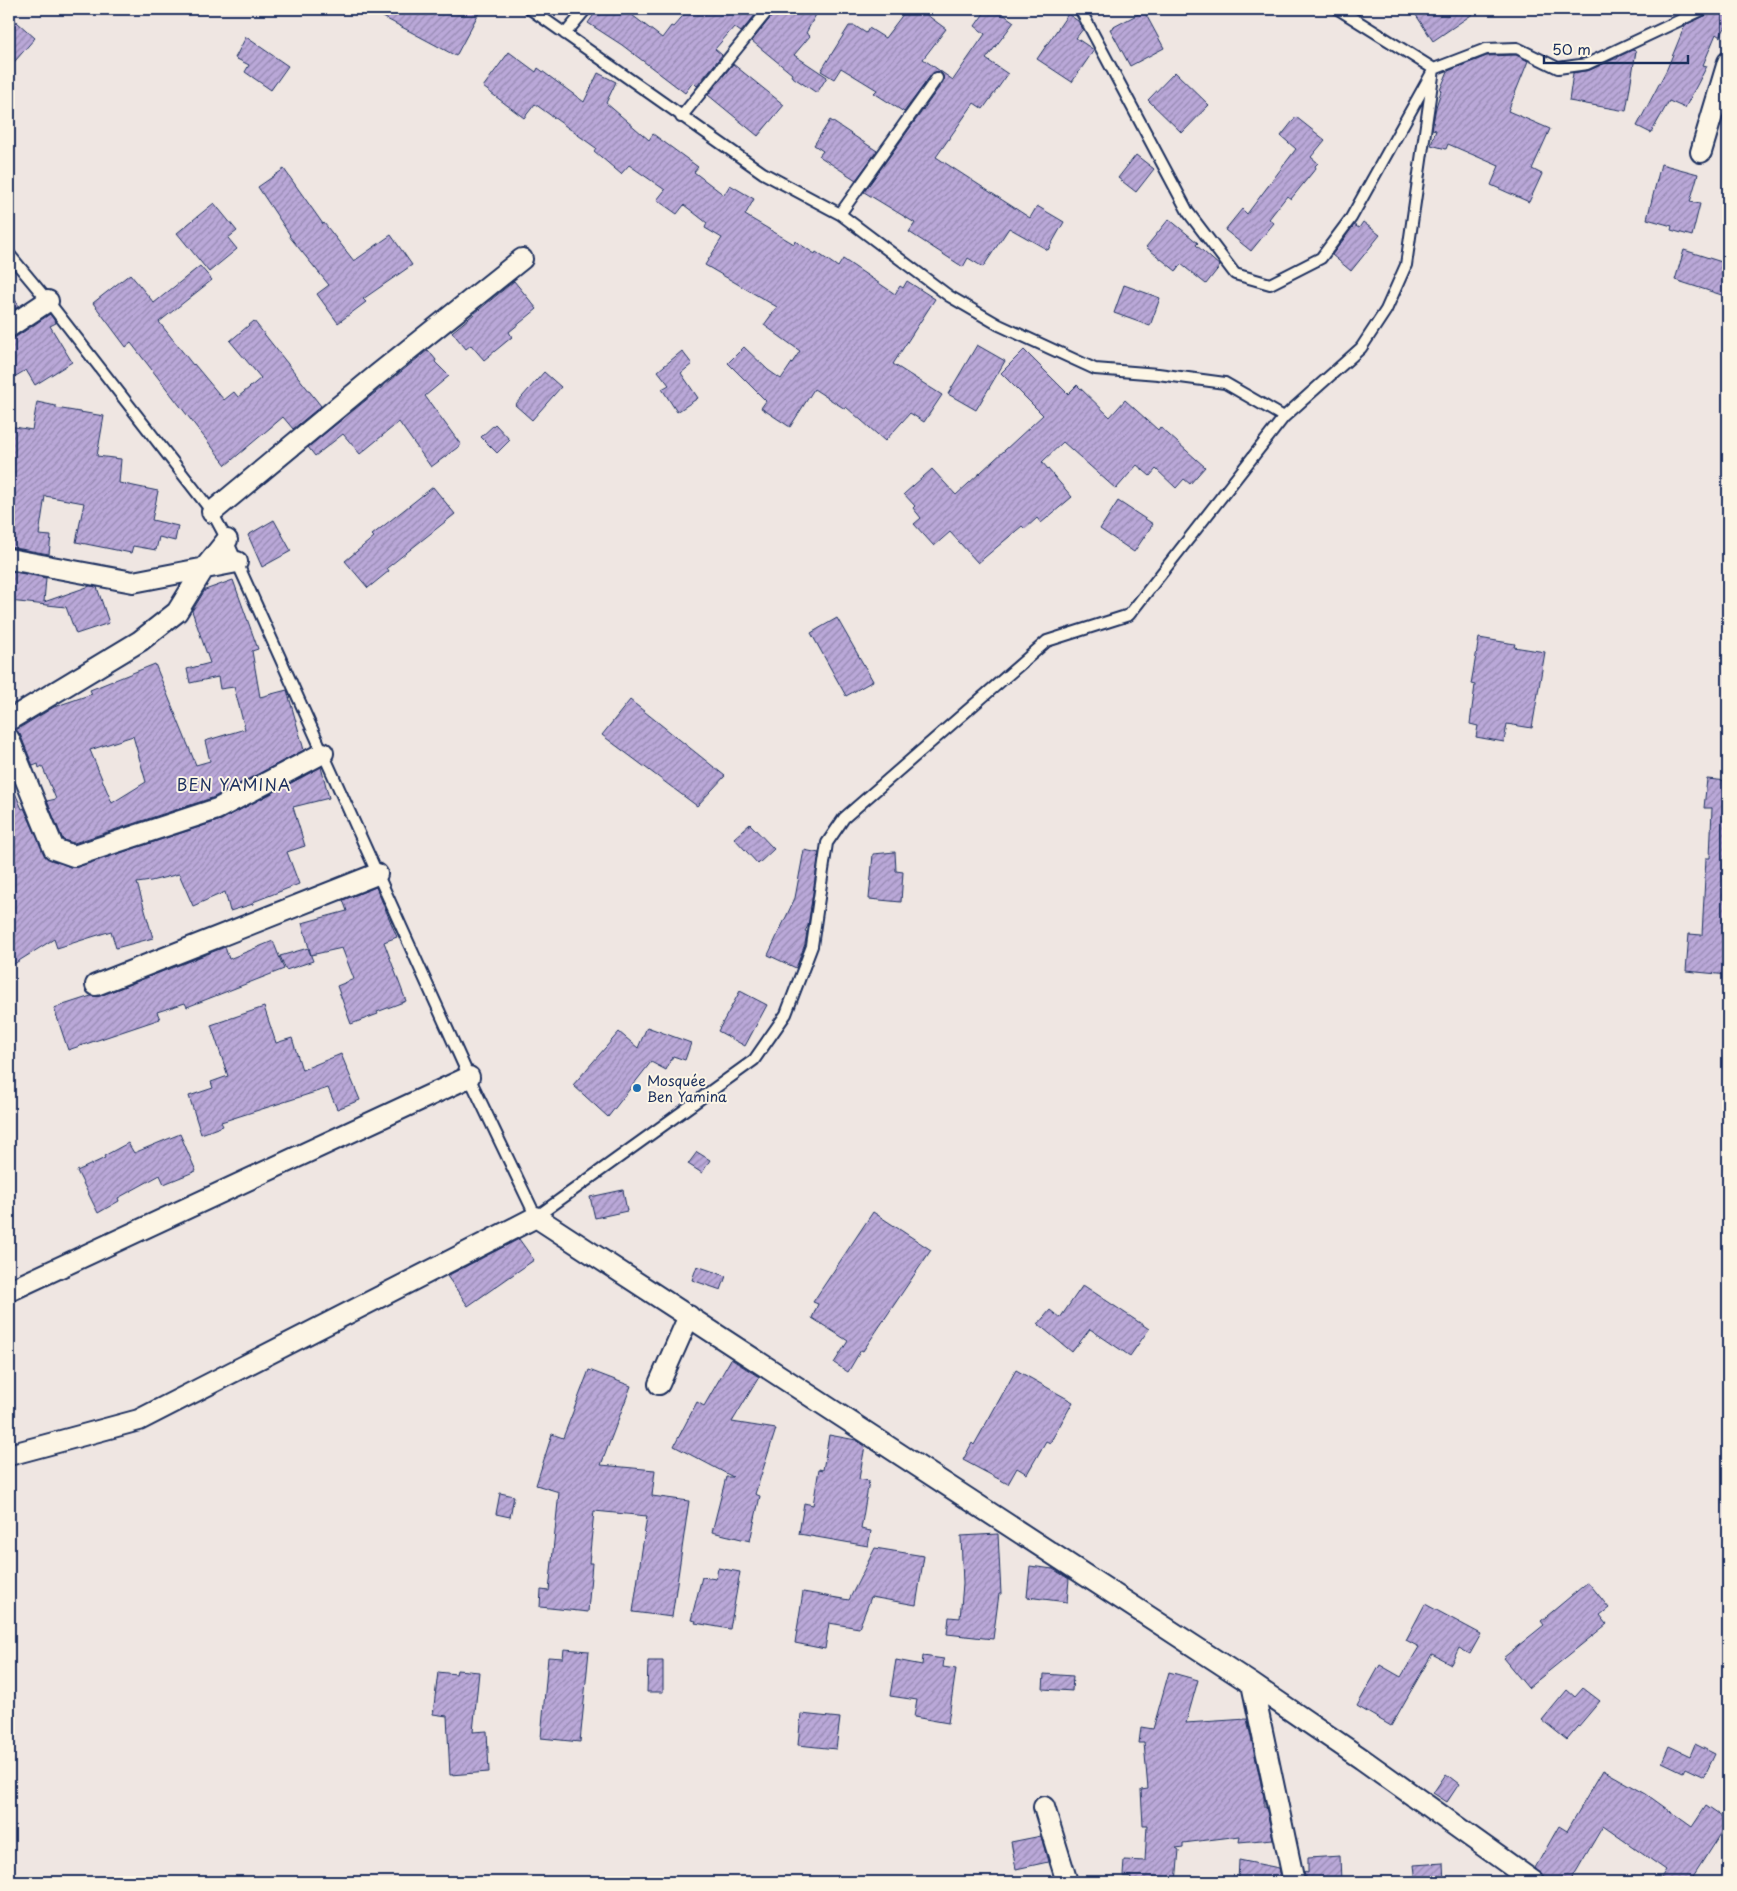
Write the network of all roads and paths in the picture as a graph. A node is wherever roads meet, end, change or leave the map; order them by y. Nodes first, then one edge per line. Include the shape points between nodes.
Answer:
1 (530, 9) edge
2 (586, 9) edge
3 (769, 9) edge
4 (1080, 9) edge
5 (1338, 9) edge
6 (1704, 9) edge
7 (565, 34) junction
8 (1728, 62) edge
9 (1434, 69) junction
10 (936, 78) dead end
11 (682, 117) junction
12 (1701, 152) dead end
13 (840, 214) junction
14 (9, 254) edge
15 (522, 259) dead end
16 (48, 301) junction
17 (9, 327) edge
18 (1284, 417) junction
19 (212, 512) junction
20 (227, 540) junction
21 (9, 559) edge
22 (237, 562) junction
23 (203, 570) junction
24 (9, 720) edge
25 (9, 739) edge
26 (323, 753) junction
27 (378, 874) junction
28 (96, 985) dead end
29 (469, 1077) junction
30 (536, 1218) junction
31 (9, 1292) edge
32 (689, 1316) junction
33 (659, 1384) dead end
34 (9, 1455) edge
35 (1252, 1684) junction
36 (1044, 1807) dead end
37 (1067, 1882) edge
38 (1294, 1882) edge
39 (1534, 1882) edge

1 - 7 lane
2 - 7 lane
3 - 11 lane
4 - 9 lane via 1188,212 1235,274 1270,284 1321,258 1346,225
5 - 9 lane
6 - 9 lane via 1587,64 1558,68 1517,48 1486,49
7 - 11 lane
8 - 12 street
9 - 18 lane via 1406,265 1386,310 1361,348
10 - 13 lane
11 - 13 lane via 763,173
13 - 18 lane via 949,296 999,325 1095,369 1224,384
14 - 16 lane
15 - 19 street
16 - 17 street
16 - 19 lane
18 - 30 lane via 1129,615 1047,641 844,818 827,843 812,946 786,1014 754,1060
19 - 20 lane
20 - 22 lane
20 - 23 street
21 - 23 street via 133,582
22 - 23 street
22 - 26 lane
23 - 24 street via 177,612 140,641
25 - 26 street via 54,849 74,856 216,809
26 - 27 lane
27 - 28 street
27 - 29 lane
29 - 30 lane
29 - 31 street
30 - 32 street
30 - 34 street via 139,1420
32 - 33 street
32 - 35 street
35 - 38 street
35 - 39 street
36 - 37 street

